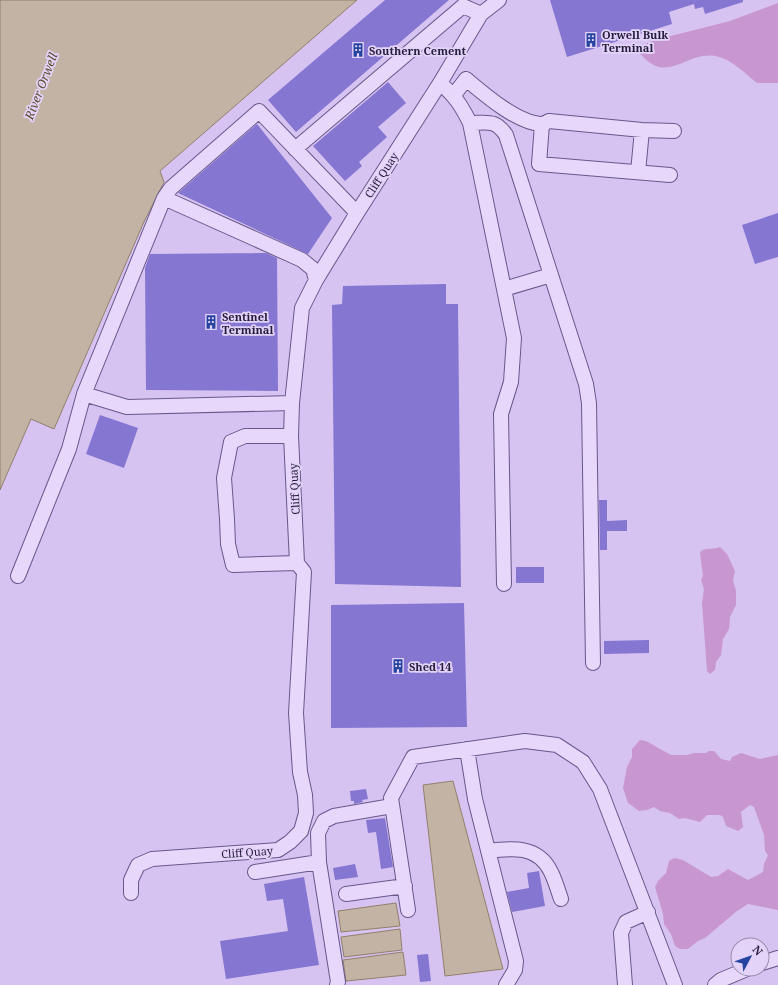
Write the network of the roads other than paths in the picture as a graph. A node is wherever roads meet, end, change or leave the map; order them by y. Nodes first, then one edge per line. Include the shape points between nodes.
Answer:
1 (499, 0) edge
2 (481, 14) junction
3 (440, 83) junction
4 (454, 95) junction
5 (470, 123) junction
6 (542, 124) junction
7 (642, 130) junction
8 (674, 132) dead end
9 (295, 149) junction
10 (638, 172) junction
11 (670, 175) dead end
12 (164, 198) junction
13 (357, 213) junction
14 (551, 275) junction
15 (316, 280) junction
16 (504, 289) junction
17 (84, 394) junction
18 (292, 403) junction
19 (291, 436) junction
20 (297, 563) junction
21 (18, 576) dead end
22 (504, 584) dead end
23 (593, 663) dead end
24 (467, 749) junction
25 (392, 806) junction
26 (488, 851) junction
27 (319, 862) junction
28 (255, 872) dead end
29 (405, 886) junction
30 (131, 893) dead end
31 (346, 894) dead end
32 (561, 899) dead end
33 (408, 910) dead end
34 (648, 912) junction
35 (730, 976) edge
36 (337, 985) edge
37 (506, 985) edge
38 (625, 985) edge
39 (675, 985) edge
40 (715, 985) edge

1 - 2 lane, Cliff Quay
2 - 3 lane, Cliff Quay
2 - 9 lane via 463,6
3 - 4 lane
3 - 13 lane, Cliff Quay
4 - 5 lane
4 - 6 lane via 466,79 523,120
5 - 14 lane via 494,123 501,127 506,135
5 - 16 lane
6 - 7 lane via 549,121
6 - 10 lane via 539,164
7 - 8 lane
7 - 10 lane
9 - 12 lane via 259,111 171,188
9 - 13 lane
10 - 11 lane
12 - 15 lane via 302,260 313,269
12 - 17 lane
13 - 15 lane, Cliff Quay
14 - 16 lane
14 - 23 lane via 586,384 589,403
15 - 18 lane, Cliff Quay via 302,308
16 - 22 lane via 514,338 511,382 501,414
17 - 18 lane via 127,407
17 - 21 lane via 69,448
18 - 19 lane, Cliff Quay
19 - 20 lane, Cliff Quay
19 - 20 lane via 245,436 231,442 224,478 228,544 233,565
20 - 30 lane, Cliff Quay via 304,572 296,714 306,813 301,831 278,850 152,859 138,865 131,880
24 - 25 lane via 413,757 391,798
24 - 26 lane via 475,799
24 - 34 lane via 526,741 557,745 583,762 600,789
25 - 27 lane via 334,816 324,821 318,833
25 - 29 lane
26 - 32 lane via 508,848 527,850 540,857 551,871
26 - 37 lane via 516,961 515,970
27 - 28 lane
27 - 36 lane
29 - 31 lane
29 - 33 lane
34 - 38 lane via 626,922 621,932
34 - 39 lane
35 - 40 lane

